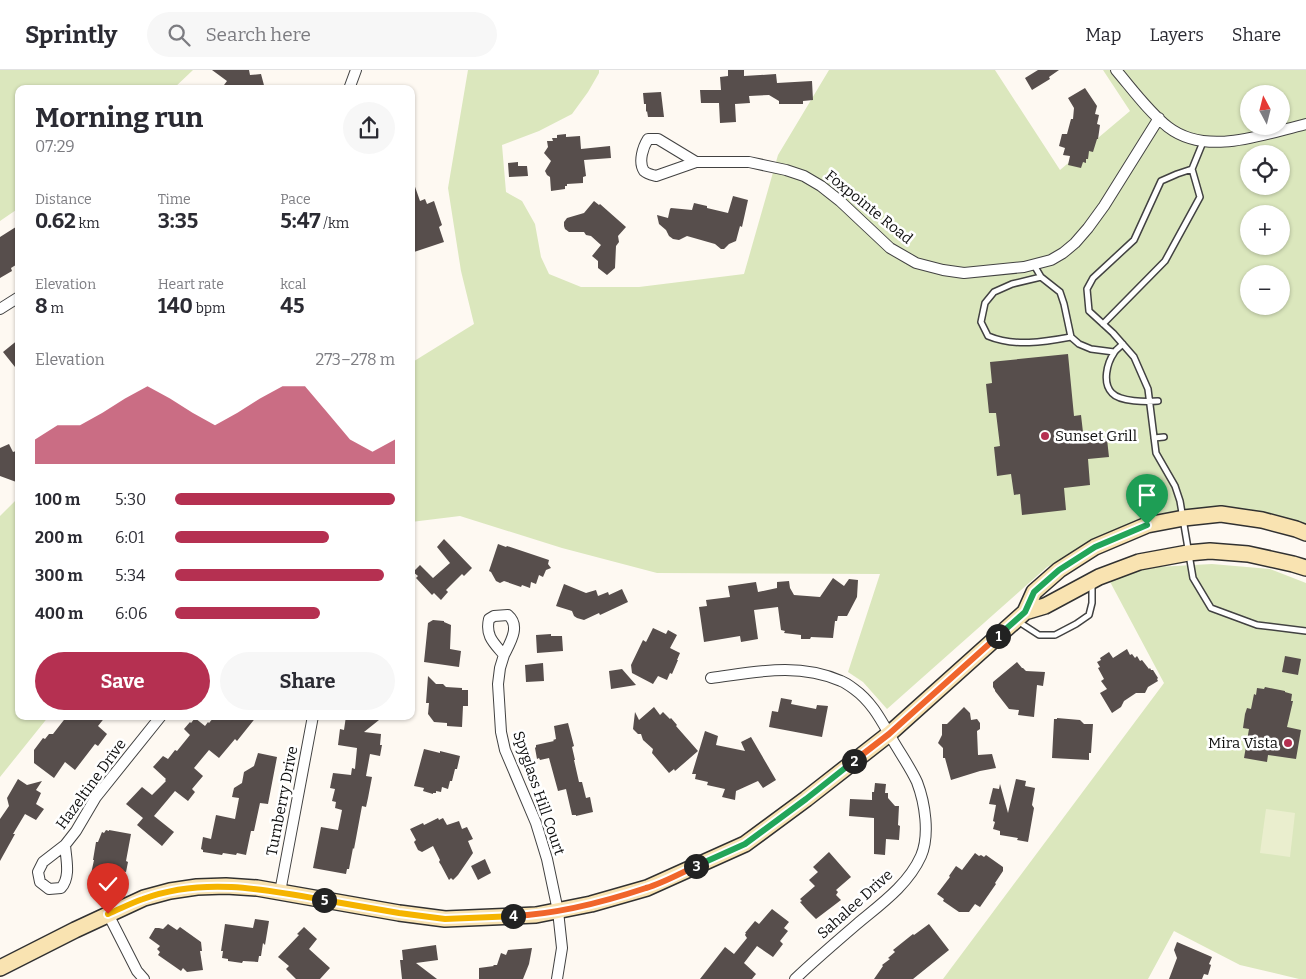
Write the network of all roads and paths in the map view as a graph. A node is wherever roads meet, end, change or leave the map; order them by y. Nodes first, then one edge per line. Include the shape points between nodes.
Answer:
1 (356, 70) edge
2 (1116, 70) edge
3 (350, 85) edge
4 (1159, 118) junction
5 (1306, 124) edge
6 (1203, 142) junction
7 (696, 162) junction
8 (1192, 169) junction
9 (1034, 264) junction
10 (1040, 277) junction
11 (15, 300) edge
12 (0, 309) edge
13 (1103, 324) junction
14 (1071, 338) junction
15 (1122, 344) junction
16 (1114, 352) junction
17 (1158, 401) dead end
18 (1150, 402) junction
19 (1164, 437) dead end
20 (1154, 438) junction
21 (1184, 518) junction
22 (1306, 533) edge
23 (1188, 553) junction
24 (1306, 568) edge
25 (1092, 581) junction
26 (1021, 616) junction
27 (1306, 631) edge
28 (504, 655) dead end
29 (711, 678) dead end
30 (158, 720) edge
31 (312, 720) edge
32 (889, 734) junction
33 (64, 845) dead end
34 (280, 892) junction
35 (558, 910) junction
36 (108, 914) junction
37 (0, 968) edge
38 (144, 979) edge
39 (557, 979) edge
40 (795, 979) edge

1 - 3 street
2 - 4 street
4 - 6 street via 1185,137
4 - 9 street, Foxpointe Road via 1104,206 1075,244 1051,260
5 - 6 street via 1242,140
6 - 8 lane
7 - 7 street, Foxpointe Road via 658,139 648,139 644,144 641,162 648,174 656,176
7 - 9 street, Foxpointe Road via 749,162 804,176 840,201 890,248 916,263 964,273
8 - 13 lane via 1200,197 1164,261
8 - 13 lane via 1161,181 1134,240 1093,278 1087,290 1089,311
9 - 10 lane
10 - 14 lane via 1060,292
10 - 14 lane via 994,292 985,303 981,322 988,336 1012,342
11 - 12 street
13 - 15 lane
14 - 16 lane via 1091,350
15 - 16 lane
15 - 18 lane via 1134,357
16 - 18 lane via 1107,369 1108,386 1113,394 1124,399
17 - 18 lane
18 - 20 lane
19 - 20 lane
20 - 21 lane via 1156,454 1175,486
21 - 22 street via 1221,514 1262,520
21 - 23 lane
21 - 26 street via 1147,525 1095,547 1059,570 1034,592
23 - 24 street via 1248,554
23 - 25 street via 1139,562
23 - 27 lane via 1193,578 1212,608 1257,624
25 - 26 street
25 - 26 lane via 1089,615 1055,635 1039,635
26 - 32 street
28 - 35 street, Spyglass Hill Court via 498,684 501,732 505,750 536,823
29 - 32 street, Sahalee Drive via 797,669 822,674 843,681 864,696
30 - 33 street, Hazeltine Drive via 96,797
31 - 34 street, Turnberry Drive
32 - 35 street via 745,844 648,888
32 - 40 street, Sahalee Drive via 917,782 924,809 926,839 922,855 898,890
34 - 35 street via 445,919 536,915
34 - 36 street via 234,886 197,887 144,898
35 - 39 street, Spyglass Hill Court via 562,948
36 - 37 street
36 - 38 street

